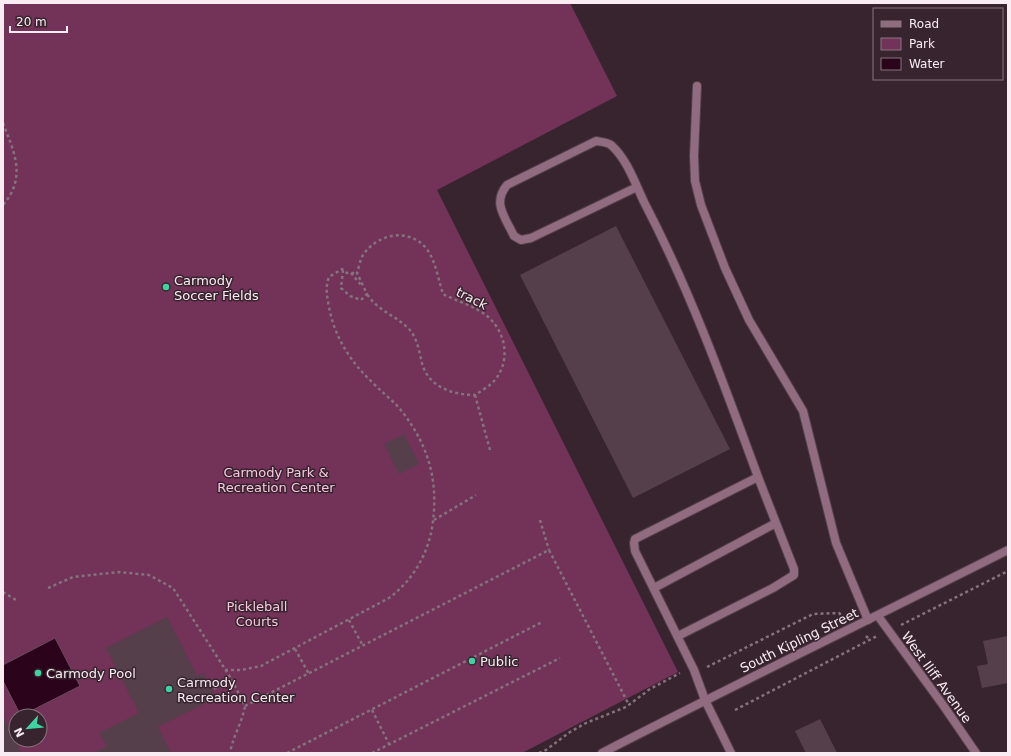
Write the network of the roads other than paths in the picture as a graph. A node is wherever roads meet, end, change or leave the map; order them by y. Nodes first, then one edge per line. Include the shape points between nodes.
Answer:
1 (697, 86) dead end
2 (637, 187) junction
3 (758, 477) junction
4 (776, 524) junction
5 (1008, 550) edge
6 (654, 588) junction
7 (878, 616) junction
8 (868, 620) junction
9 (678, 636) junction
10 (705, 700) junction
11 (602, 753) edge
12 (731, 753) edge
13 (976, 753) edge

1 - 8 street via 694,156 695,181 701,205 725,268 749,320 803,412 836,543
2 - 2 street via 620,155 609,143 596,141 507,185 500,193 499,204 514,236 521,240 531,238
2 - 3 street via 670,254 723,382
3 - 4 street
3 - 6 street via 635,539 635,551
4 - 6 street
4 - 9 street via 794,575
5 - 7 street, South Kipling Street
6 - 9 street
7 - 8 street, South Kipling Street
7 - 13 street, West Iliff Avenue
8 - 10 street, South Kipling Street
9 - 10 street
10 - 11 street, South Kipling Street
10 - 12 street

